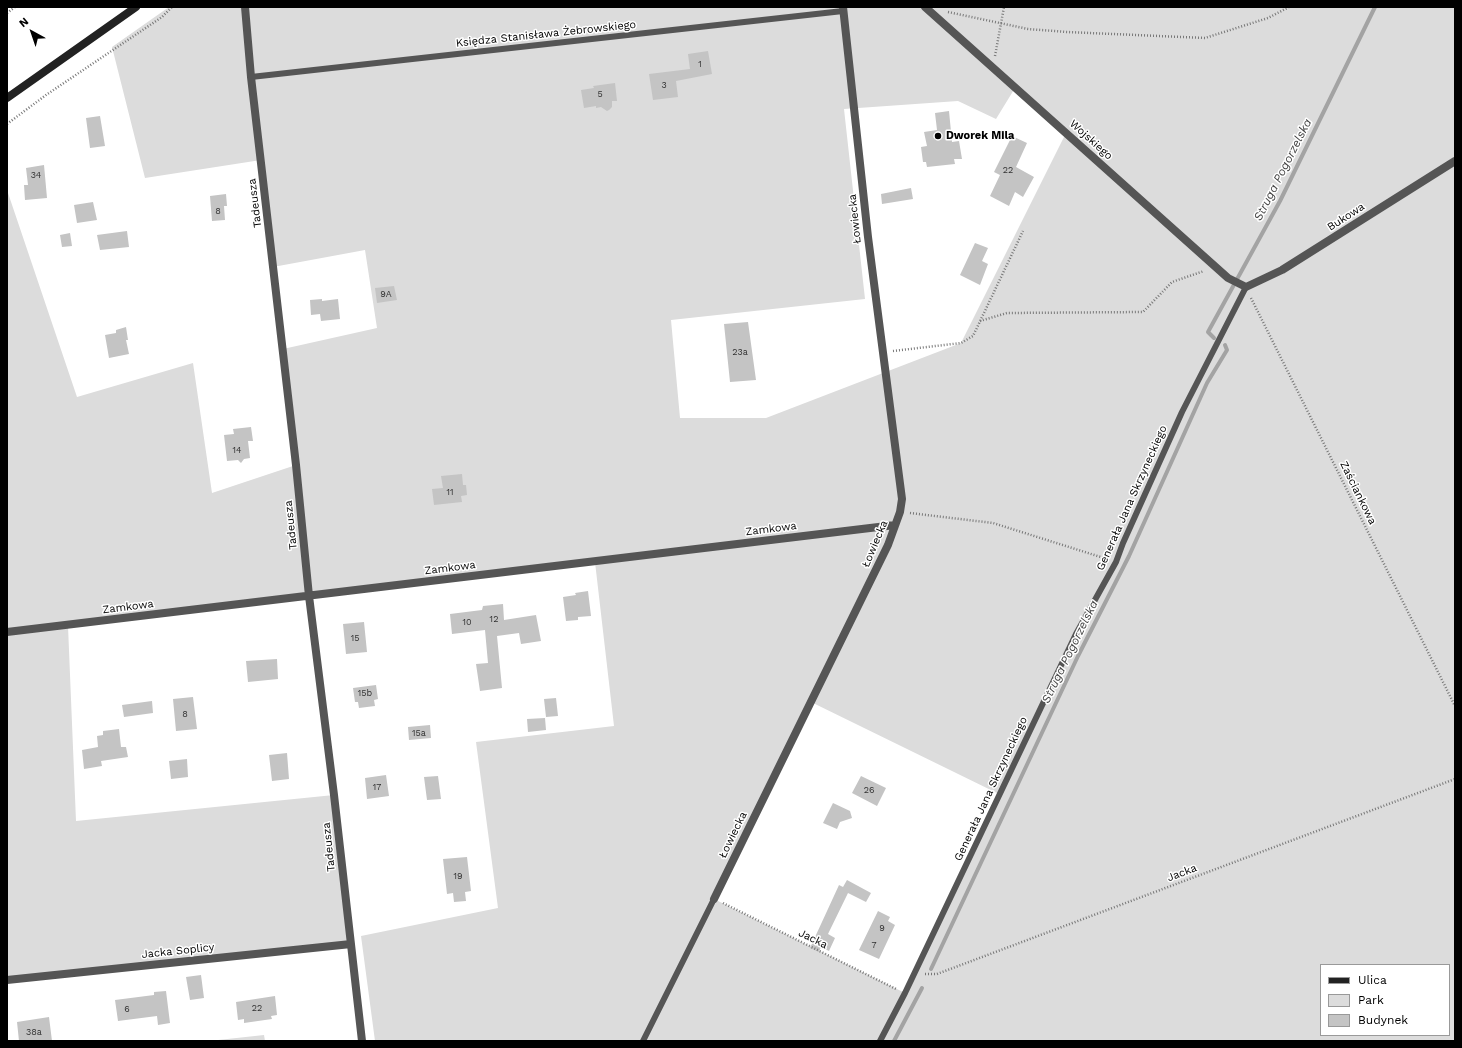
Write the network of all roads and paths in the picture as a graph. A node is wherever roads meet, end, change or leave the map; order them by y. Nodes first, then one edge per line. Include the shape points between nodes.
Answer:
1 (15, 7) edge
2 (136, 7) edge
3 (172, 7) edge
4 (245, 7) edge
5 (925, 7) edge
6 (1004, 7) edge
7 (1289, 7) edge
8 (843, 9) edge
9 (945, 12) dead end
10 (7, 13) edge
11 (1001, 24) junction
12 (994, 60) dead end
13 (251, 77) junction
14 (7, 98) edge
15 (7, 124) edge
16 (1455, 161) edge
17 (1023, 231) dead end
18 (1216, 267) junction
19 (1242, 285) junction
20 (980, 321) junction
21 (882, 352) junction
22 (900, 512) junction
23 (895, 525) junction
24 (1116, 562) junction
25 (309, 596) junction
26 (7, 632) edge
27 (1455, 706) edge
28 (1455, 779) edge
29 (714, 899) junction
30 (351, 944) junction
31 (913, 975) junction
32 (7, 980) edge
33 (905, 993) junction
34 (362, 1041) edge
35 (643, 1041) edge
36 (880, 1041) edge

1 - 10 path
2 - 14 main road
3 - 15 path via 162,18
4 - 13 street, Tadeusza
5 - 18 street, Wojskiego
6 - 11 path
7 - 11 path via 1268,18 1205,38 1067,32
8 - 13 lane, Księdza Stanisława Żebrowskiego
8 - 21 street, Łowiecka
9 - 11 path
11 - 12 path
13 - 25 street, Tadeusza
16 - 19 street, Bukowa via 1282,270
17 - 20 path
18 - 19 street, Wojskiego via 1228,278
18 - 20 path via 1172,282 1143,312 1007,313
19 - 24 lane, Generała Jana Skrzyneckiego via 1182,412
19 - 27 path, Zaściankowa
20 - 21 path via 972,336 961,343
21 - 22 street, Łowiecka via 902,499
22 - 23 street, Łowiecka
22 - 24 path via 993,523
23 - 25 street, Zamkowa
23 - 29 street, Łowiecka via 888,545
24 - 31 lane, Generała Jana Skrzyneckiego via 1076,634
25 - 26 street, Zamkowa
25 - 30 street, Tadeusza
28 - 31 path, Jacka via 937,974
29 - 33 path, Jacka
29 - 35 lane, Łowiecka
30 - 32 street, Jacka Soplicy
30 - 34 street, Tadeusza
31 - 33 lane, Generała Jana Skrzyneckiego
33 - 36 lane, Generała Jana Skrzyneckiego

